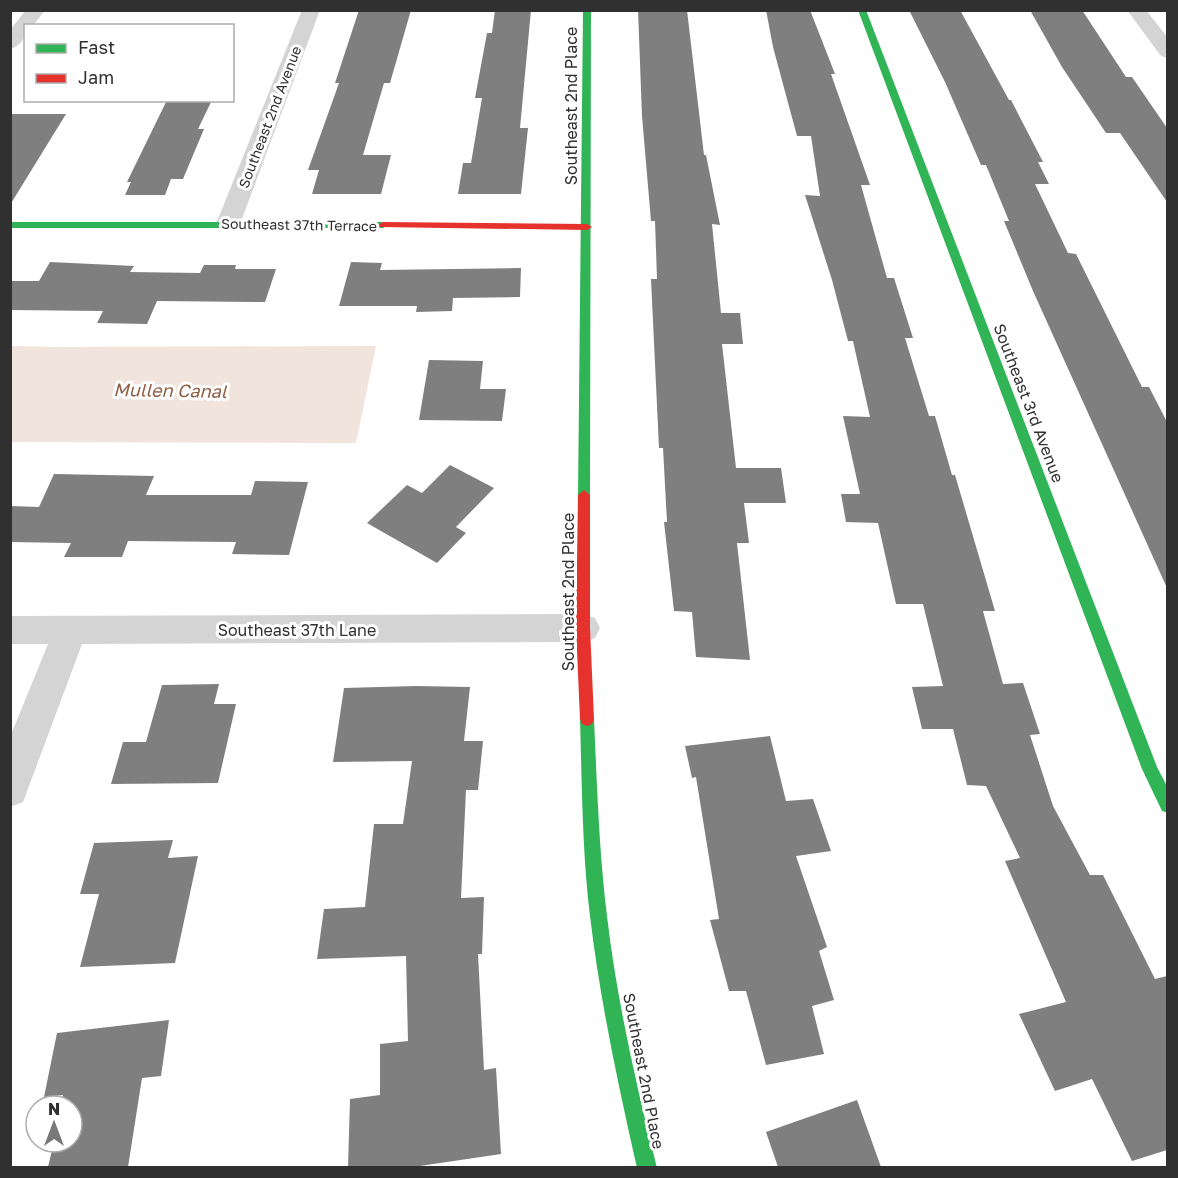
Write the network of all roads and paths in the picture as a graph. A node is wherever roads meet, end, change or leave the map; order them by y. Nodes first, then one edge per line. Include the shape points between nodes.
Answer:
1 (36, 10) edge
2 (311, 10) edge
3 (587, 10) edge
4 (862, 10) edge
5 (1136, 10) edge
6 (25, 24) edge
7 (24, 25) edge
8 (10, 43) edge
9 (1167, 52) edge
10 (228, 224) junction
11 (10, 225) edge
12 (587, 227) junction
13 (583, 628) junction
14 (10, 630) edge
15 (70, 631) junction
16 (10, 789) edge
17 (1167, 806) edge
18 (647, 1167) edge

1 - 6 street
2 - 10 street, Southeast 2nd Avenue
3 - 12 street, Southeast 2nd Place
4 - 17 street, Southeast 3rd Avenue
5 - 9 street
7 - 8 street
10 - 11 street, Southeast 37th Terrace
10 - 12 street, Southeast 37th Terrace
12 - 13 street, Southeast 2nd Place
13 - 15 street, Southeast 37th Lane
13 - 18 street, Southeast 2nd Place via 592,841 602,943
14 - 15 street, Southeast 37th Lane
15 - 16 street

